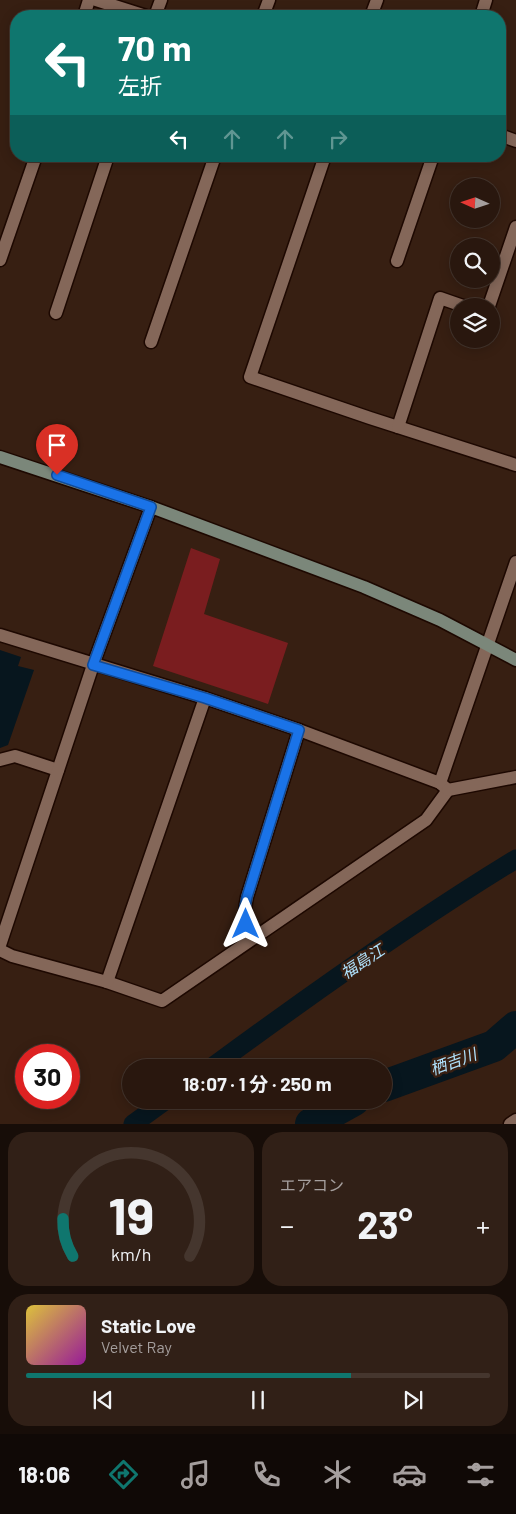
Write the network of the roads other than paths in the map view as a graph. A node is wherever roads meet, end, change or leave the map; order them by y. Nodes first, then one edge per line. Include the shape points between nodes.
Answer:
1 (96, 0) edge
2 (127, 10) edge
3 (34, 162) edge
4 (106, 162) edge
5 (213, 162) edge
6 (322, 162) edge
7 (431, 162) edge
8 (516, 227) edge
9 (0, 260) edge
10 (397, 261) dead end
11 (492, 298) edge
12 (450, 301) edge
13 (56, 313) dead end
14 (151, 342) dead end
15 (398, 427) junction
16 (0, 456) edge
17 (516, 465) edge
18 (151, 507) junction
19 (516, 562) edge
20 (0, 635) edge
21 (488, 645) junction
22 (516, 660) edge
23 (93, 665) junction
24 (205, 698) junction
25 (299, 730) junction
26 (0, 760) edge
27 (58, 770) junction
28 (516, 777) edge
29 (444, 786) junction
30 (256, 937) junction
31 (0, 945) edge
32 (0, 950) edge
33 (107, 982) junction
34 (516, 1120) edge
35 (510, 1124) edge

1 - 2 street
3 - 9 street
4 - 13 street
5 - 14 street
6 - 15 street via 250,377
7 - 10 street
8 - 11 street
12 - 15 street via 440,298
15 - 17 street
16 - 18 street
18 - 21 street via 364,587
18 - 23 street
19 - 21 street
20 - 23 street
21 - 22 street
21 - 29 street
23 - 24 street
23 - 27 street
24 - 25 street
24 - 33 street
25 - 29 street
25 - 30 street via 247,897 246,924
26 - 27 street via 14,756
27 - 31 street
28 - 29 street
29 - 30 street via 426,820
30 - 33 street via 162,1001
32 - 33 street
34 - 35 street

